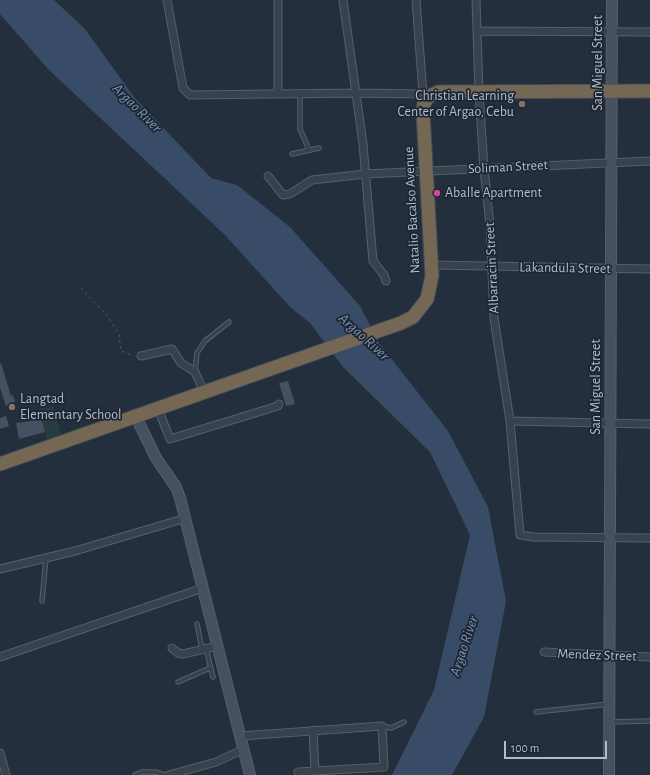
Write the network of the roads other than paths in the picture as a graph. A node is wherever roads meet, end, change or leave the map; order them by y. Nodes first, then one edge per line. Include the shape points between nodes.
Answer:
1 (167, 0) edge
2 (278, 0) edge
3 (343, 0) edge
4 (416, 0) edge
5 (476, 0) edge
6 (612, 0) edge
7 (477, 31) junction
8 (612, 31) junction
9 (650, 32) edge
10 (612, 91) junction
11 (650, 91) edge
12 (479, 92) junction
13 (300, 93) junction
14 (356, 93) junction
15 (278, 94) junction
16 (425, 96) junction
17 (319, 148) dead end
18 (309, 150) junction
19 (292, 154) dead end
20 (650, 161) edge
21 (611, 164) junction
22 (484, 169) junction
23 (427, 171) junction
24 (365, 174) junction
25 (268, 176) dead end
26 (432, 265) junction
27 (492, 266) junction
28 (610, 269) junction
29 (650, 269) edge
30 (386, 281) dead end
31 (229, 322) dead end
32 (141, 356) road end
33 (195, 372) junction
34 (204, 392) junction
35 (279, 404) dead end
36 (158, 409) junction
37 (136, 417) junction
38 (510, 421) junction
39 (610, 423) junction
40 (650, 424) edge
41 (0, 464) edge
42 (186, 518) junction
43 (610, 537) junction
44 (650, 538) edge
45 (46, 558) junction
46 (0, 569) edge
47 (203, 588) junction
48 (42, 601) dead end
49 (197, 624) dead end
50 (218, 646) junction
51 (172, 648) dead end
52 (204, 649) junction
53 (544, 652) dead end
54 (609, 655) junction
55 (650, 657) edge
56 (0, 658) edge
57 (210, 668) junction
58 (213, 676) dead end
59 (178, 682) dead end
60 (610, 704) junction
61 (536, 712) dead end
62 (650, 721) edge
63 (404, 722) dead end
64 (610, 722) junction
65 (382, 726) junction
66 (313, 730) junction
67 (241, 736) junction
68 (244, 749) junction
69 (0, 753) edge
70 (314, 771) junction
71 (298, 772) dead end
72 (6, 775) edge
73 (135, 775) edge
74 (165, 775) edge
75 (169, 775) edge
76 (250, 775) edge
77 (609, 775) edge

1 - 15 street via 183,88 186,92 190,95
2 - 15 street
3 - 14 street
4 - 16 street
5 - 7 street, Albarracin Street
6 - 8 main road, San Miguel Street
7 - 8 street
7 - 12 street, Albarracin Street
8 - 9 street
8 - 10 main road, San Miguel Street
10 - 11 highway
10 - 12 highway
10 - 21 main road, San Miguel Street
12 - 16 highway via 438,92
12 - 22 street, Albarracin Street
13 - 14 street
13 - 15 street
13 - 18 lane via 300,129
14 - 16 street
14 - 24 street
16 - 23 highway, Natalio Bacalso Avenue via 423,112
17 - 18 lane
18 - 19 lane
20 - 21 street, Soliman Street
21 - 22 street, Soliman Street
21 - 28 main road, San Miguel Street
22 - 23 street, Soliman Street
22 - 27 street, Albarracin Street
23 - 24 street, Soliman Street
23 - 26 highway, Natalio Bacalso Avenue
24 - 25 street, Soliman Street via 312,180 290,194 283,195
24 - 30 street via 373,261
26 - 27 street, Lakandula Street
26 - 34 highway, Natalio Bacalso Avenue via 431,288 427,299 412,316 400,323
27 - 28 street, Lakandula Street
27 - 38 street, Albarracin Street via 494,318
28 - 29 street, Lakandula Street
28 - 39 main road, San Miguel Street
31 - 33 lane via 205,341 197,353
32 - 33 street via 172,349 181,362
33 - 34 street
34 - 36 highway, Natalio Bacalso Avenue
35 - 36 street via 170,439
36 - 37 highway, Natalio Bacalso Avenue
37 - 41 highway, Natalio Bacalso Avenue
37 - 42 main road via 156,458 176,487
38 - 39 street
38 - 43 street, Albarracin Street via 520,535
39 - 40 street
39 - 43 main road, San Miguel Street
42 - 45 street
42 - 47 main road
43 - 44 street
43 - 54 main road, San Miguel Street
45 - 46 street
45 - 48 lane
47 - 50 main road
47 - 56 street
49 - 52 lane
50 - 52 street
50 - 67 main road
51 - 52 street via 183,654
52 - 57 lane
53 - 54 street, Mendez Street
54 - 55 street, Mendez Street
54 - 60 main road, San Miguel Street
57 - 58 lane
57 - 59 lane
60 - 61 lane
60 - 64 main road, San Miguel Street
62 - 64 lane
63 - 65 lane via 391,728
64 - 77 main road, San Miguel Street
65 - 66 street
65 - 70 street via 384,767
66 - 67 street
66 - 70 street
67 - 68 main road
68 - 75 street via 216,762
68 - 76 main road
69 - 72 street
70 - 71 street
73 - 74 lane via 155,772

